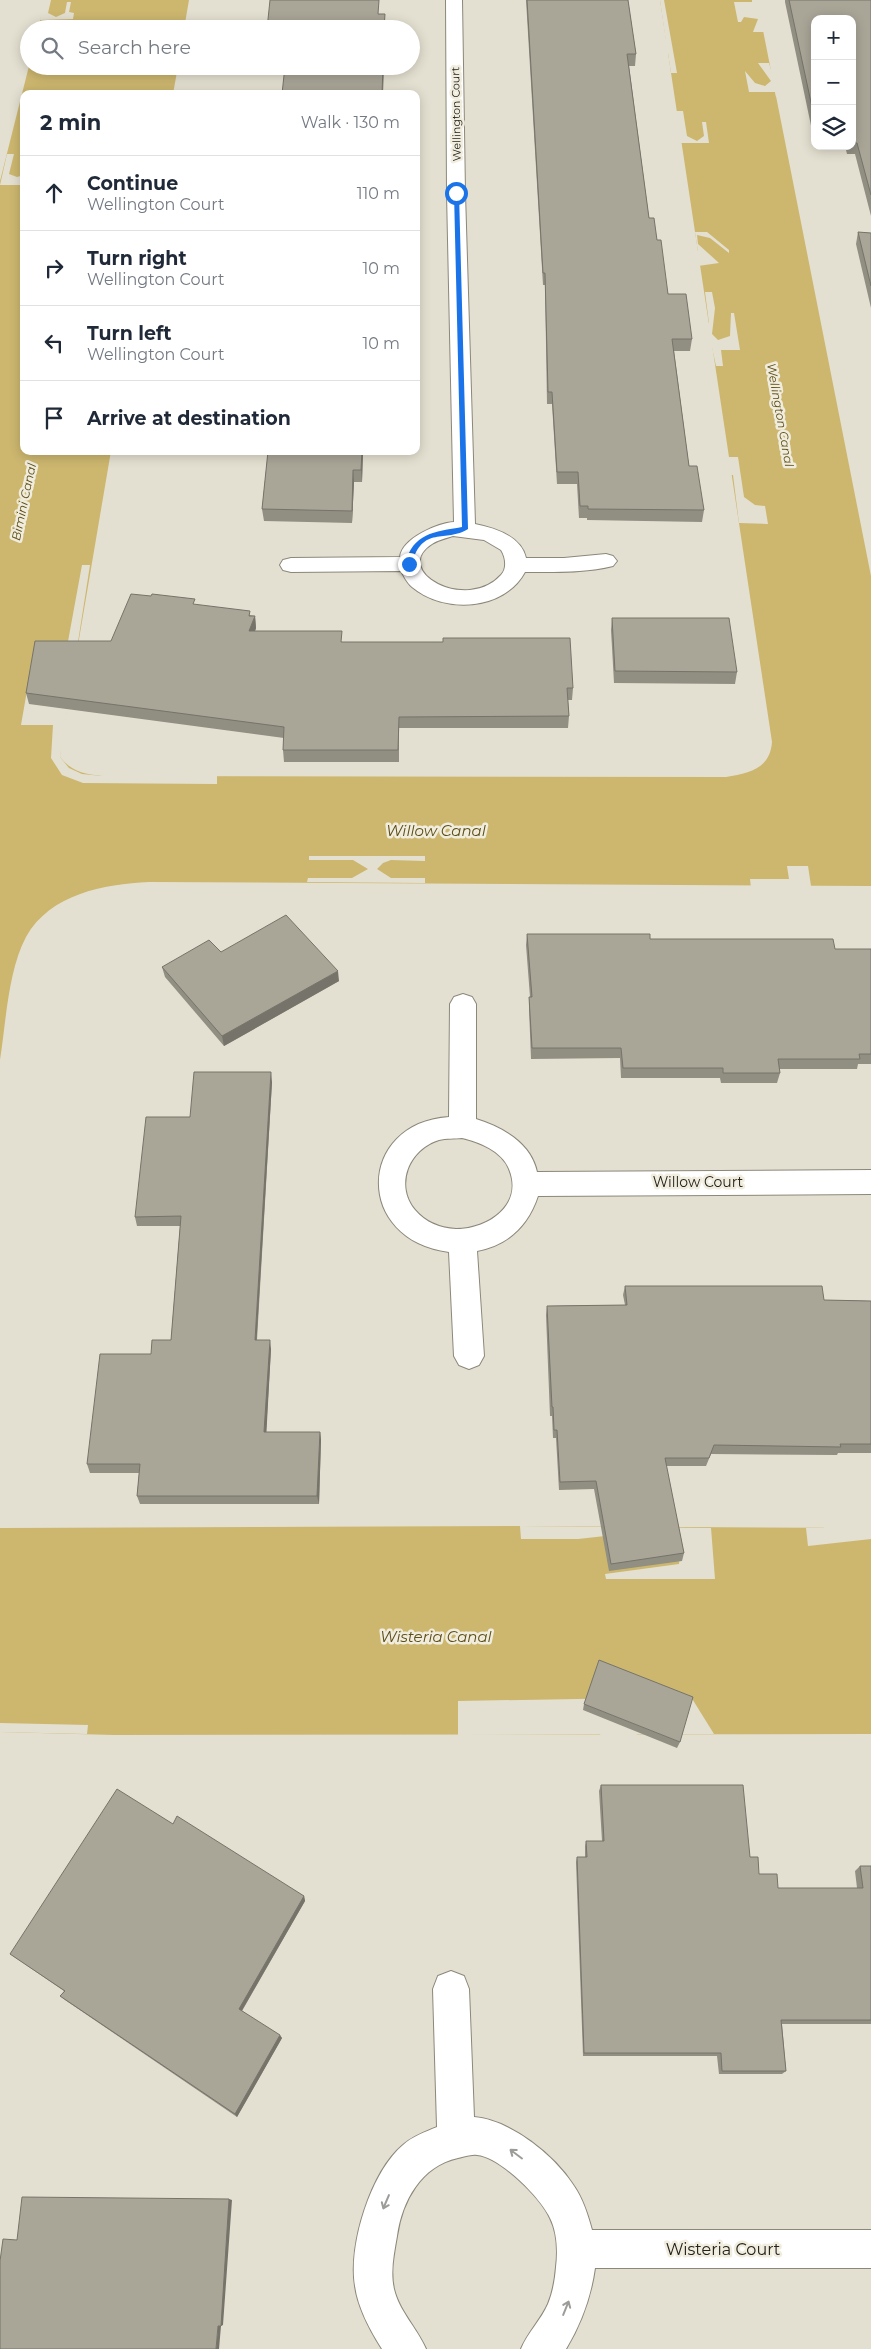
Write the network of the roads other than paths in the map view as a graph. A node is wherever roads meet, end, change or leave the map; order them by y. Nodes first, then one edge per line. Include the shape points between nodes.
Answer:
1 (454, 0) edge
2 (465, 529) junction
3 (606, 562) dead end
4 (291, 564) dead end
5 (409, 564) junction
6 (515, 564) junction
7 (463, 1004) dead end
8 (462, 1127) junction
9 (871, 1182) edge
10 (526, 1184) junction
11 (462, 1241) junction
12 (468, 1356) dead end
13 (451, 1989) dead end
14 (456, 2140) junction
15 (575, 2249) junction
16 (871, 2249) edge
17 (406, 2349) edge
18 (541, 2349) edge

1 - 2 street, Wellington Court
2 - 5 street via 434,534 420,542 412,552
2 - 6 street via 487,533 501,540 512,550
3 - 6 street
4 - 5 street
5 - 6 street via 412,576 422,586 455,598 491,593 505,584 513,574
7 - 8 street
8 - 10 street via 498,1139 512,1151 522,1167
8 - 11 street via 439,1129 419,1137 404,1149 394,1164 390,1182 392,1199 401,1215 415,1228 429,1236
9 - 10 street, Willow Court
10 - 11 street via 523,1201 501,1229 482,1238
11 - 12 street
13 - 14 street
15 -> 14 street via 566,2210 551,2187 514,2152 476,2136
14 -> 17 street via 433,2146 414,2159 387,2197 380,2217 373,2280 384,2317
15 - 16 street, Wisteria Court
18 -> 15 street via 552,2337 568,2305

